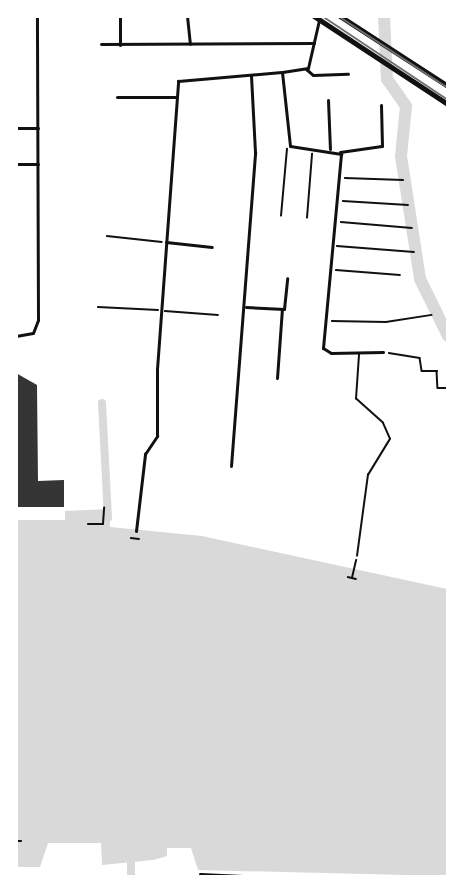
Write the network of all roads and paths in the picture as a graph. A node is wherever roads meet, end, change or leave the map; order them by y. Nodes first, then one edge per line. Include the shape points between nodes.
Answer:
1 (37, 16) edge
2 (120, 16) edge
3 (187, 16) edge
4 (340, 16) edge
5 (316, 18) edge
6 (314, 43) junction
7 (101, 44) dead end
8 (190, 44) junction
9 (120, 45) junction
10 (306, 69) junction
11 (282, 72) junction
12 (348, 74) dead end
13 (251, 75) junction
14 (447, 86) edge
15 (117, 97) dead end
16 (176, 97) junction
17 (328, 100) dead end
18 (447, 104) edge
19 (381, 105) dead end
20 (16, 128) edge
21 (38, 128) junction
22 (290, 146) junction
23 (330, 149) junction
24 (312, 150) junction
25 (340, 152) junction
26 (16, 164) edge
27 (38, 164) junction
28 (341, 178) junction
29 (403, 180) dead end
30 (339, 201) junction
31 (408, 205) dead end
32 (281, 216) dead end
33 (307, 218) dead end
34 (337, 222) junction
35 (412, 228) dead end
36 (107, 236) dead end
37 (166, 242) junction
38 (213, 246) dead end
39 (333, 246) junction
40 (414, 252) dead end
41 (329, 269) junction
42 (400, 275) dead end
43 (287, 278) dead end
44 (98, 307) dead end
45 (246, 307) junction
46 (282, 309) junction
47 (161, 310) junction
48 (218, 315) dead end
49 (431, 315) dead end
50 (325, 321) junction
51 (16, 336) edge
52 (383, 352) joint
53 (359, 354) junction
54 (277, 378) dead end
55 (447, 388) edge
56 (231, 466) dead end
57 (104, 508) dead end
58 (88, 524) dead end
59 (136, 531) dead end
60 (131, 538) dead end
61 (139, 539) dead end
62 (357, 556) joint
63 (348, 577) dead end
64 (352, 578) junction
65 (356, 579) dead end
66 (16, 841) edge
67 (21, 841) dead end
68 (200, 874) dead end
69 (222, 876) edge
70 (243, 876) edge

1 - 21 street
2 - 9 street
3 - 8 street
4 - 14 main road
5 - 6 street
5 - 18 main road
6 - 8 street
6 - 10 street
7 - 9 street
8 - 9 street
10 - 11 street
10 - 12 street via 313,75
11 - 13 street
11 - 22 street
13 - 16 street via 185,77 178,81
13 - 45 street via 255,152
15 - 16 street
16 - 37 street
17 - 23 street
19 - 25 street via 382,146
20 - 21 street
21 - 27 street
22 - 24 street
22 - 32 path
23 - 24 street
23 - 25 street
24 - 33 path
25 - 28 street
26 - 27 street
27 - 51 street via 33,333
28 - 29 path
28 - 30 street
30 - 31 path
30 - 34 street
34 - 35 path
34 - 39 street
36 - 37 path
37 - 38 street
37 - 47 street
39 - 40 path
39 - 41 street
41 - 42 path
41 - 50 street
43 - 46 street
44 - 47 path
45 - 46 street
45 - 56 street
46 - 54 street
47 - 48 path
47 - 59 street via 157,436 145,454
49 - 50 path via 386,322
50 - 53 street via 323,348
52 - 53 street
52 - 55 path via 420,358 422,371 437,371 438,388
53 - 62 lane via 356,399 383,423 390,439 368,475
57 - 58 path via 103,524
60 - 61 path
62 - 64 path
63 - 64 path
64 - 65 path
66 - 67 path
68 - 69 street
69 - 70 street

